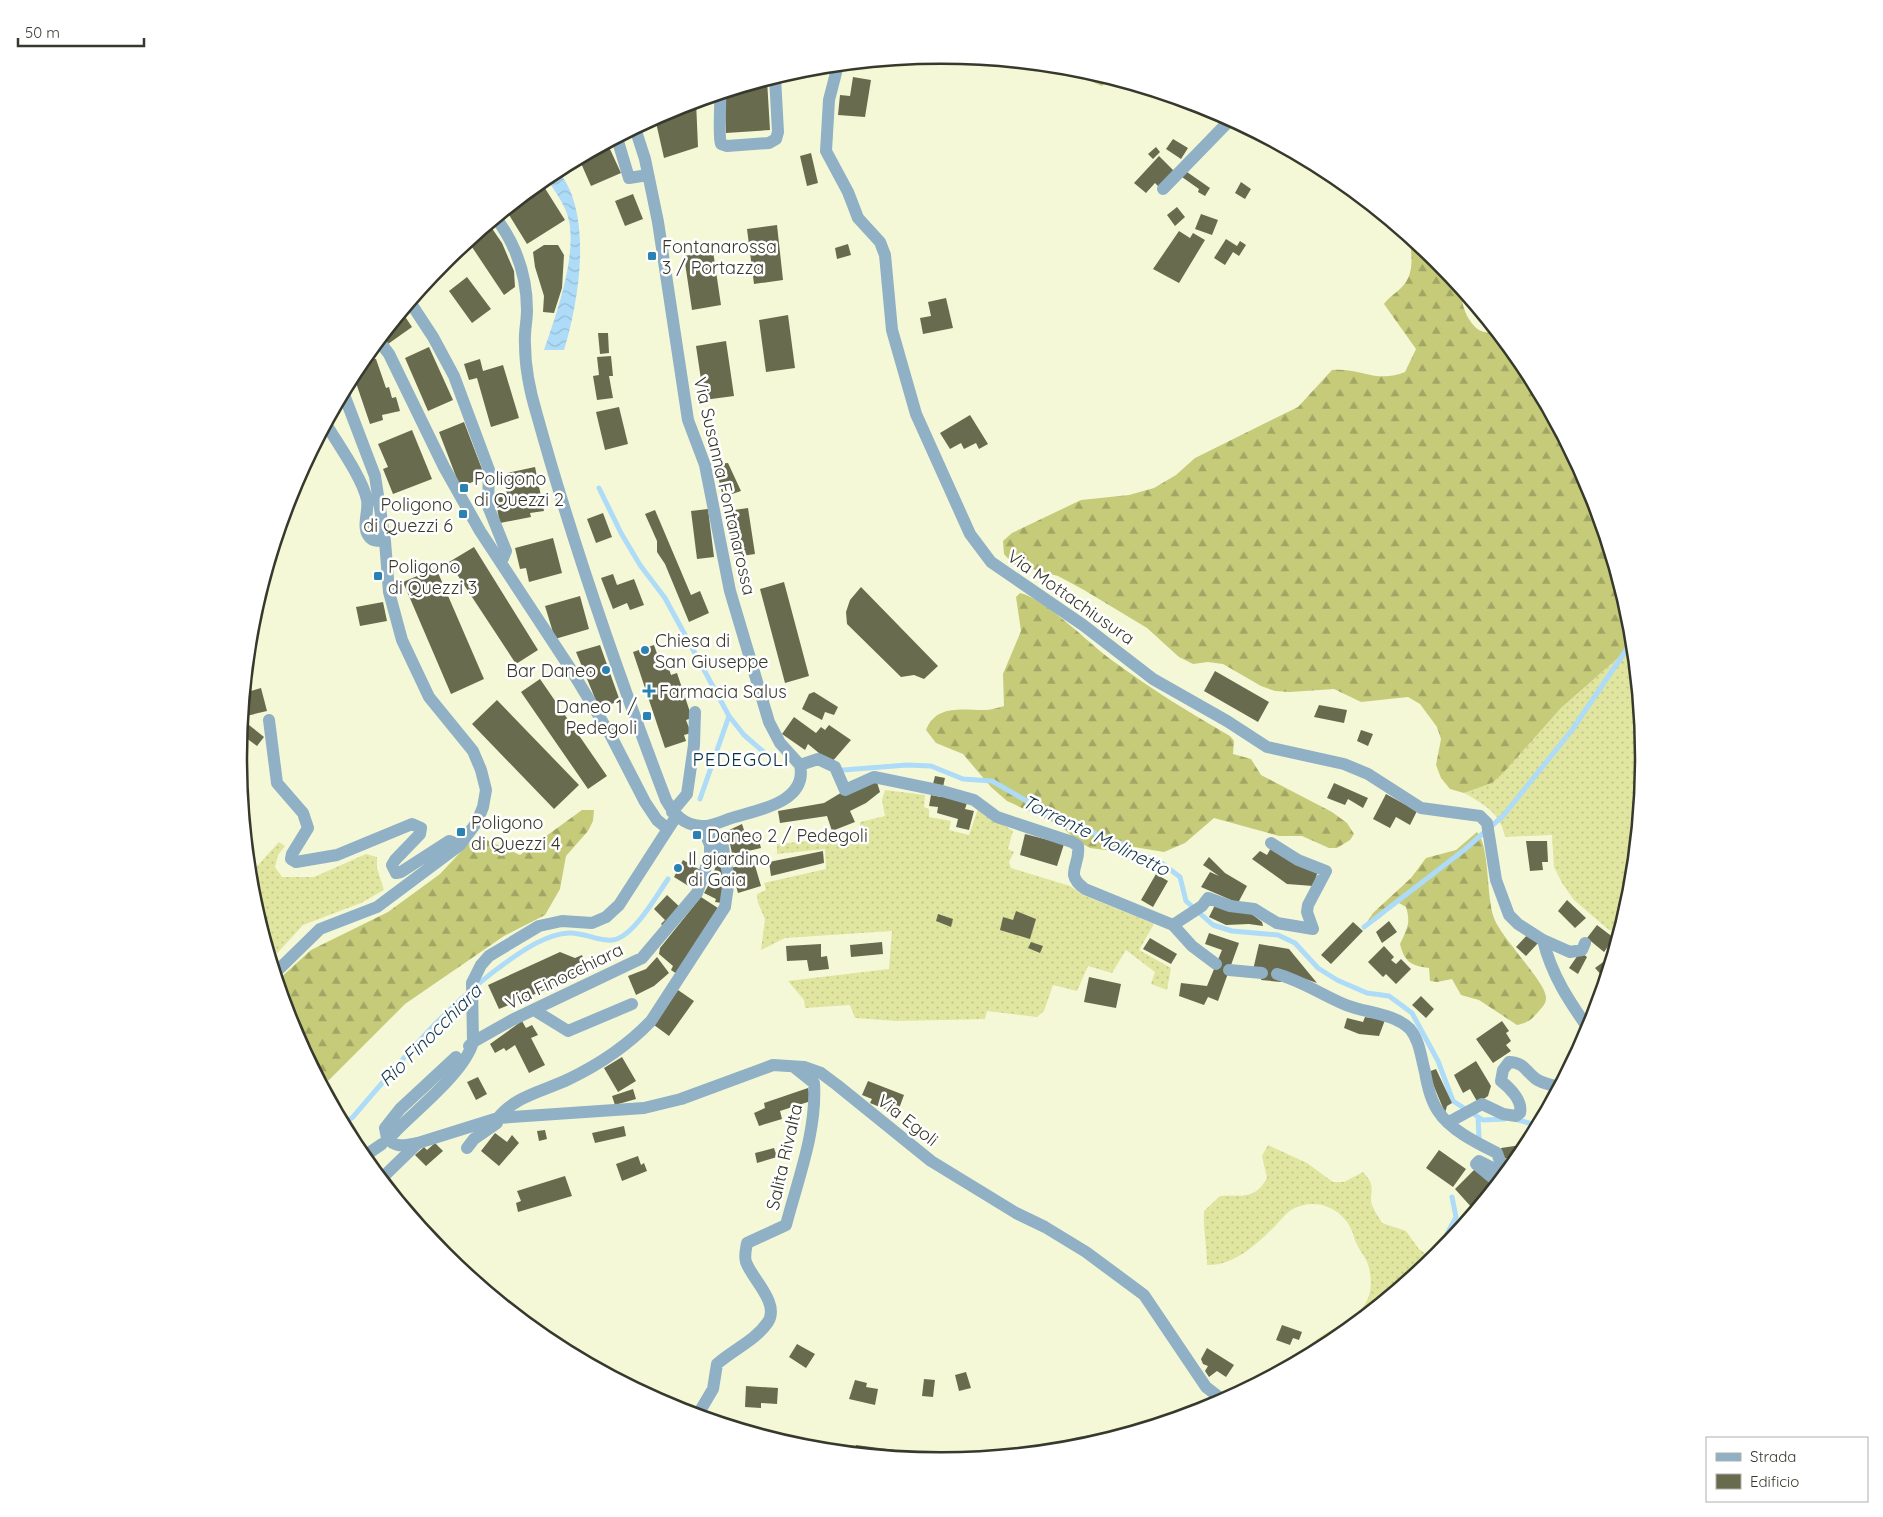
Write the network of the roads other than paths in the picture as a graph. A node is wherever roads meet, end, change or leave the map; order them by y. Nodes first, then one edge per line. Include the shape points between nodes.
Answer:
1 (836, 72) edge
2 (775, 84) edge
3 (720, 100) edge
4 (1225, 125) edge
5 (637, 134) edge
6 (619, 143) edge
7 (648, 175) junction
8 (1163, 189) dead end
9 (499, 223) edge
10 (413, 307) edge
11 (383, 346) edge
12 (346, 401) edge
13 (330, 430) edge
14 (385, 541) junction
15 (501, 563) junction
16 (695, 712) dead end
17 (269, 720) dead end
18 (800, 765) junction
19 (674, 814) junction
20 (702, 826) junction
21 (668, 829) junction
22 (1271, 843) dead end
23 (460, 846) junction
24 (710, 856) junction
25 (1173, 925) junction
26 (1543, 940) junction
27 (1585, 943) dead end
28 (1216, 964) dead end
29 (280, 968) edge
30 (1229, 970) dead end
31 (1262, 973) dead end
32 (1277, 974) dead end
33 (632, 1004) dead end
34 (534, 1010) junction
35 (1584, 1022) edge
36 (472, 1036) junction
37 (791, 1064) junction
38 (1554, 1086) edge
39 (502, 1117) junction
40 (1449, 1122) junction
41 (394, 1133) dead end
42 (418, 1143) junction
43 (382, 1144) dead end
44 (467, 1148) dead end
45 (370, 1152) edge
46 (386, 1175) edge
47 (1494, 1179) edge
48 (1217, 1396) edge
49 (701, 1409) edge

1 - 26 street, Via Mottachiusura via 829,100 826,151 858,218 880,242 885,254 892,330 916,414 970,534 991,562 1083,625 1153,679 1267,747 1344,764 1368,774 1421,808 1480,816 1487,824 1496,880 1509,915
2 - 3 street via 778,132 776,140 769,143 721,144
4 - 8 street
5 - 7 street, Via Susanna Fontanarossa
6 - 7 street via 629,178
7 - 18 street, Via Susanna Fontanarossa via 688,420 705,465 730,591 769,722 780,743
9 - 19 street via 524,277 527,310 524,343 536,415 610,643 661,787
10 - 15 street via 454,376 489,470 488,506 506,551
11 - 15 street via 444,467
12 - 14 street via 375,476
13 - 14 street via 362,485 367,500 368,536
14 - 23 street via 389,592 402,640 429,697 473,751 486,790 477,822
15 - 21 street via 611,736 645,802 657,820
16 - 19 street via 687,794
17 - 23 street via 277,783 303,813 308,828 291,859 296,862 337,854 412,824 421,828 420,834 395,860 392,865 396,873 449,841
18 - 20 street via 800,778 793,793 782,802
18 - 25 street via 818,759 835,767 845,790 874,776 974,800 997,817 1072,842 1078,846 1079,854 1073,878 1084,889
19 - 20 street
19 - 21 street
20 - 24 street via 710,845
21 - 36 street via 612,912 592,923 562,921 540,926 489,956 472,982
22 - 25 street via 1298,860 1326,871 1308,905 1313,929 1277,923 1254,909 1230,906 1214,898 1208,898 1202,906
23 - 29 street via 377,906 320,929
24 - 34 street, Via Finocchiara via 697,893 642,958
24 - 39 street, Via Egoli via 718,837 721,837 729,879 725,907 651,1021 639,1033 584,1070 514,1102
25 - 28 street via 1192,946
26 - 27 street, Via Mottachiusura via 1570,952 1582,950
26 - 35 street via 1566,998
30 - 31 street
32 - 40 street via 1298,980 1346,1005 1386,1016 1410,1030 1420,1049 1438,1111
33 - 34 street via 568,1031
34 - 36 street, Via Finocchiara
36 - 41 street via 469,1055 456,1072
36 - 42 street, Via Finocchiara, bridge via 456,1057 400,1109 385,1128 386,1138 394,1144
37 - 39 street, Via Egoli via 773,1065 681,1099 644,1108
37 - 48 street, Via Egoli via 821,1073 931,1161 1016,1214 1086,1252 1144,1296 1206,1387
37 - 49 street, Salita Rivalta via 814,1083 815,1100 802,1174 786,1225 747,1243 745,1250 746,1262 771,1306 770,1320 744,1346 717,1364 713,1389
38 - 40 street via 1536,1079 1524,1065 1510,1062 1503,1070 1501,1081 1513,1092 1520,1105 1520,1113 1516,1116 1503,1114 1482,1104
39 - 42 street, Via Egoli
39 - 44 street
40 - 47 street via 1496,1153 1501,1164 1497,1170 1480,1161 1476,1164
42 - 46 street
43 - 45 street

